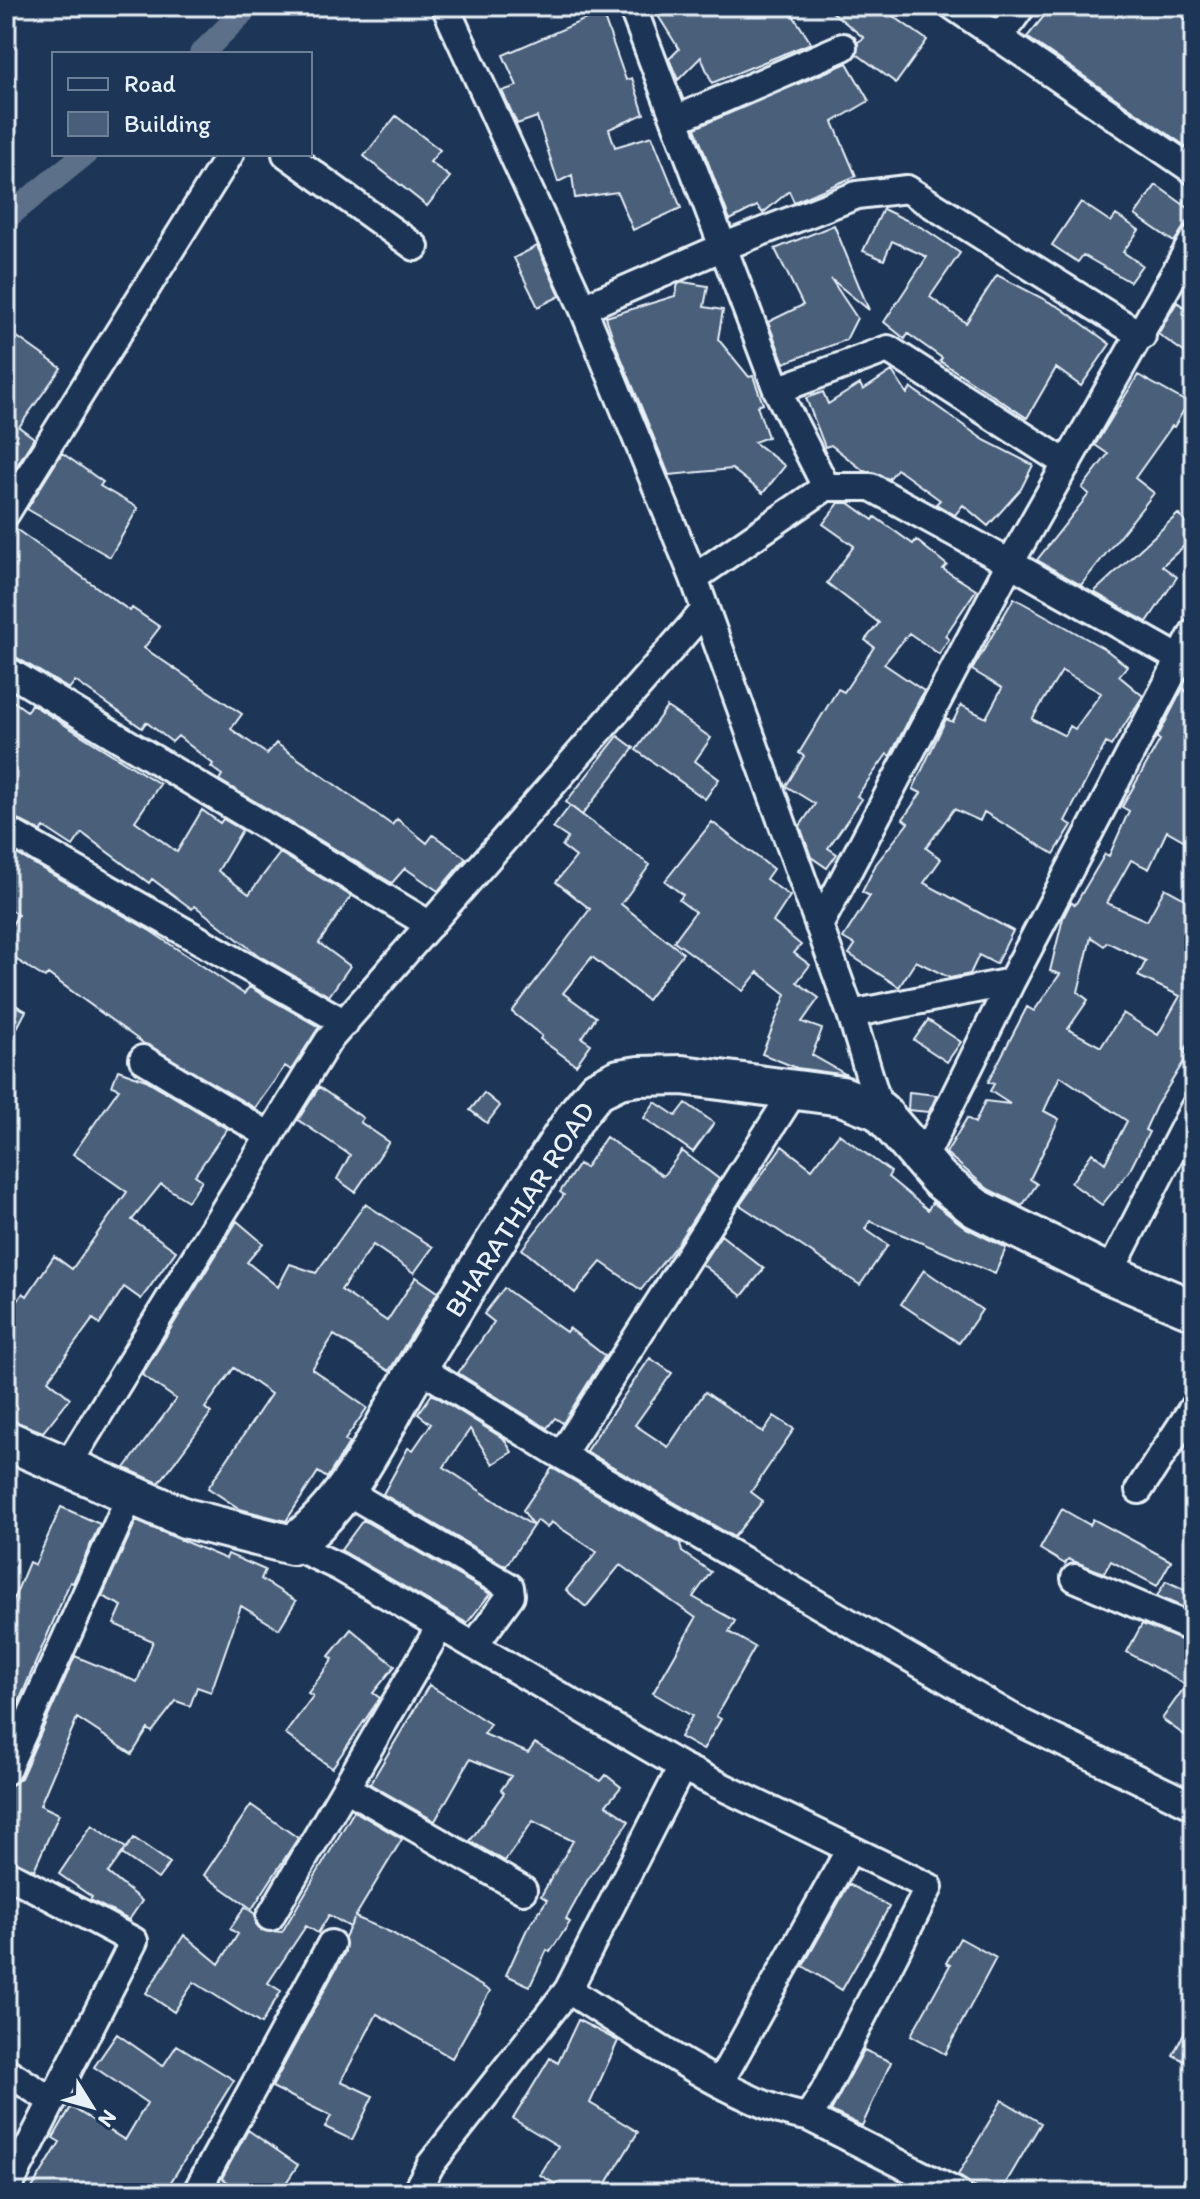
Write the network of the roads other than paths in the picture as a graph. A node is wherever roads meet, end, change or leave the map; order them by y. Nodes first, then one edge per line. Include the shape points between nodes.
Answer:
1 (445, 6) edge
2 (632, 6) edge
3 (953, 6) edge
4 (1022, 6) edge
5 (999, 38) junction
6 (843, 47) dead end
7 (677, 119) junction
8 (229, 156) edge
9 (289, 156) edge
10 (1194, 171) edge
11 (1194, 239) edge
12 (725, 246) junction
13 (415, 247) dead end
14 (583, 308) junction
15 (1142, 336) junction
16 (777, 390) junction
17 (1067, 464) junction
18 (826, 487) junction
19 (6, 513) edge
20 (1010, 563) junction
21 (694, 578) junction
22 (705, 610) junction
23 (1194, 632) edge
24 (1186, 662) edge
25 (6, 670) edge
26 (6, 830) edge
27 (430, 925) junction
28 (819, 926) junction
29 (1011, 982) junction
30 (851, 1014) junction
31 (345, 1023) junction
32 (143, 1059) dead end
33 (796, 1088) junction
34 (1194, 1108) edge
35 (880, 1111) junction
36 (270, 1136) junction
37 (923, 1160) junction
38 (1109, 1274) junction
39 (1194, 1310) edge
40 (418, 1367) junction
41 (1194, 1406) edge
42 (6, 1440) edge
43 (562, 1454) junction
44 (67, 1466) junction
45 (1139, 1490) dead end
46 (346, 1491) junction
47 (131, 1494) junction
48 (292, 1545) junction
49 (1075, 1578) dead end
50 (439, 1628) junction
51 (1194, 1629) edge
52 (474, 1646) junction
53 (682, 1767) junction
54 (6, 1771) edge
55 (346, 1788) junction
56 (1194, 1806) edge
57 (850, 1849) junction
58 (6, 1873) edge
59 (523, 1890) dead end
60 (270, 1917) dead end
61 (331, 1944) dead end
62 (568, 1990) junction
63 (6, 2071) edge
64 (720, 2082) junction
65 (52, 2101) junction
66 (808, 2117) junction
67 (6, 2192) edge
68 (196, 2193) edge
69 (415, 2193) edge
70 (958, 2193) edge

1 - 14 street
2 - 7 street
3 - 5 street
4 - 5 street
5 - 10 street
6 - 7 street
7 - 12 street
8 - 19 street
9 - 13 street
11 - 15 street
12 - 14 street
12 - 15 street via 857,195 911,190
12 - 16 street
14 - 21 street
15 - 17 street
16 - 17 street via 888,349
16 - 18 street
17 - 20 street
18 - 20 street via 871,487
18 - 21 street
20 - 24 street
20 - 28 street
21 - 22 street
22 - 27 street
22 - 28 street
23 - 24 street
24 - 29 street
25 - 27 street
26 - 31 street
27 - 31 street
28 - 30 street
29 - 30 street
29 - 37 street
30 - 35 street
31 - 36 street via 328,1041
32 - 36 street
33 - 35 main road, BHARATHIAR ROAD via 842,1096
33 - 40 main road, BHARATHIAR ROAD via 682,1075 619,1079 597,1090
33 - 43 street
34 - 38 street
35 - 37 main road, BHARATHIAR ROAD
36 - 44 street
37 - 38 main road, BHARATHIAR ROAD via 976,1208
38 - 39 main road, BHARATHIAR ROAD
40 - 43 street
40 - 46 main road, BHARATHIAR ROAD
41 - 45 street
42 - 44 main road
43 - 56 street via 1022,1723
44 - 47 main road
46 - 48 main road, BHARATHIAR ROAD via 320,1525
46 - 52 street via 510,1587 511,1595
47 - 48 main road via 185,1518
47 - 54 street
48 - 50 street
49 - 51 street
50 - 52 street
50 - 55 street
52 - 53 street
53 - 57 street
53 - 62 street
55 - 59 street
55 - 60 street
57 - 64 street
57 - 66 street via 929,1887
58 - 65 street via 134,1941
61 - 68 street
62 - 64 street
62 - 69 street via 431,2164
63 - 65 street
64 - 66 street via 792,2115
65 - 67 street
66 - 70 street

